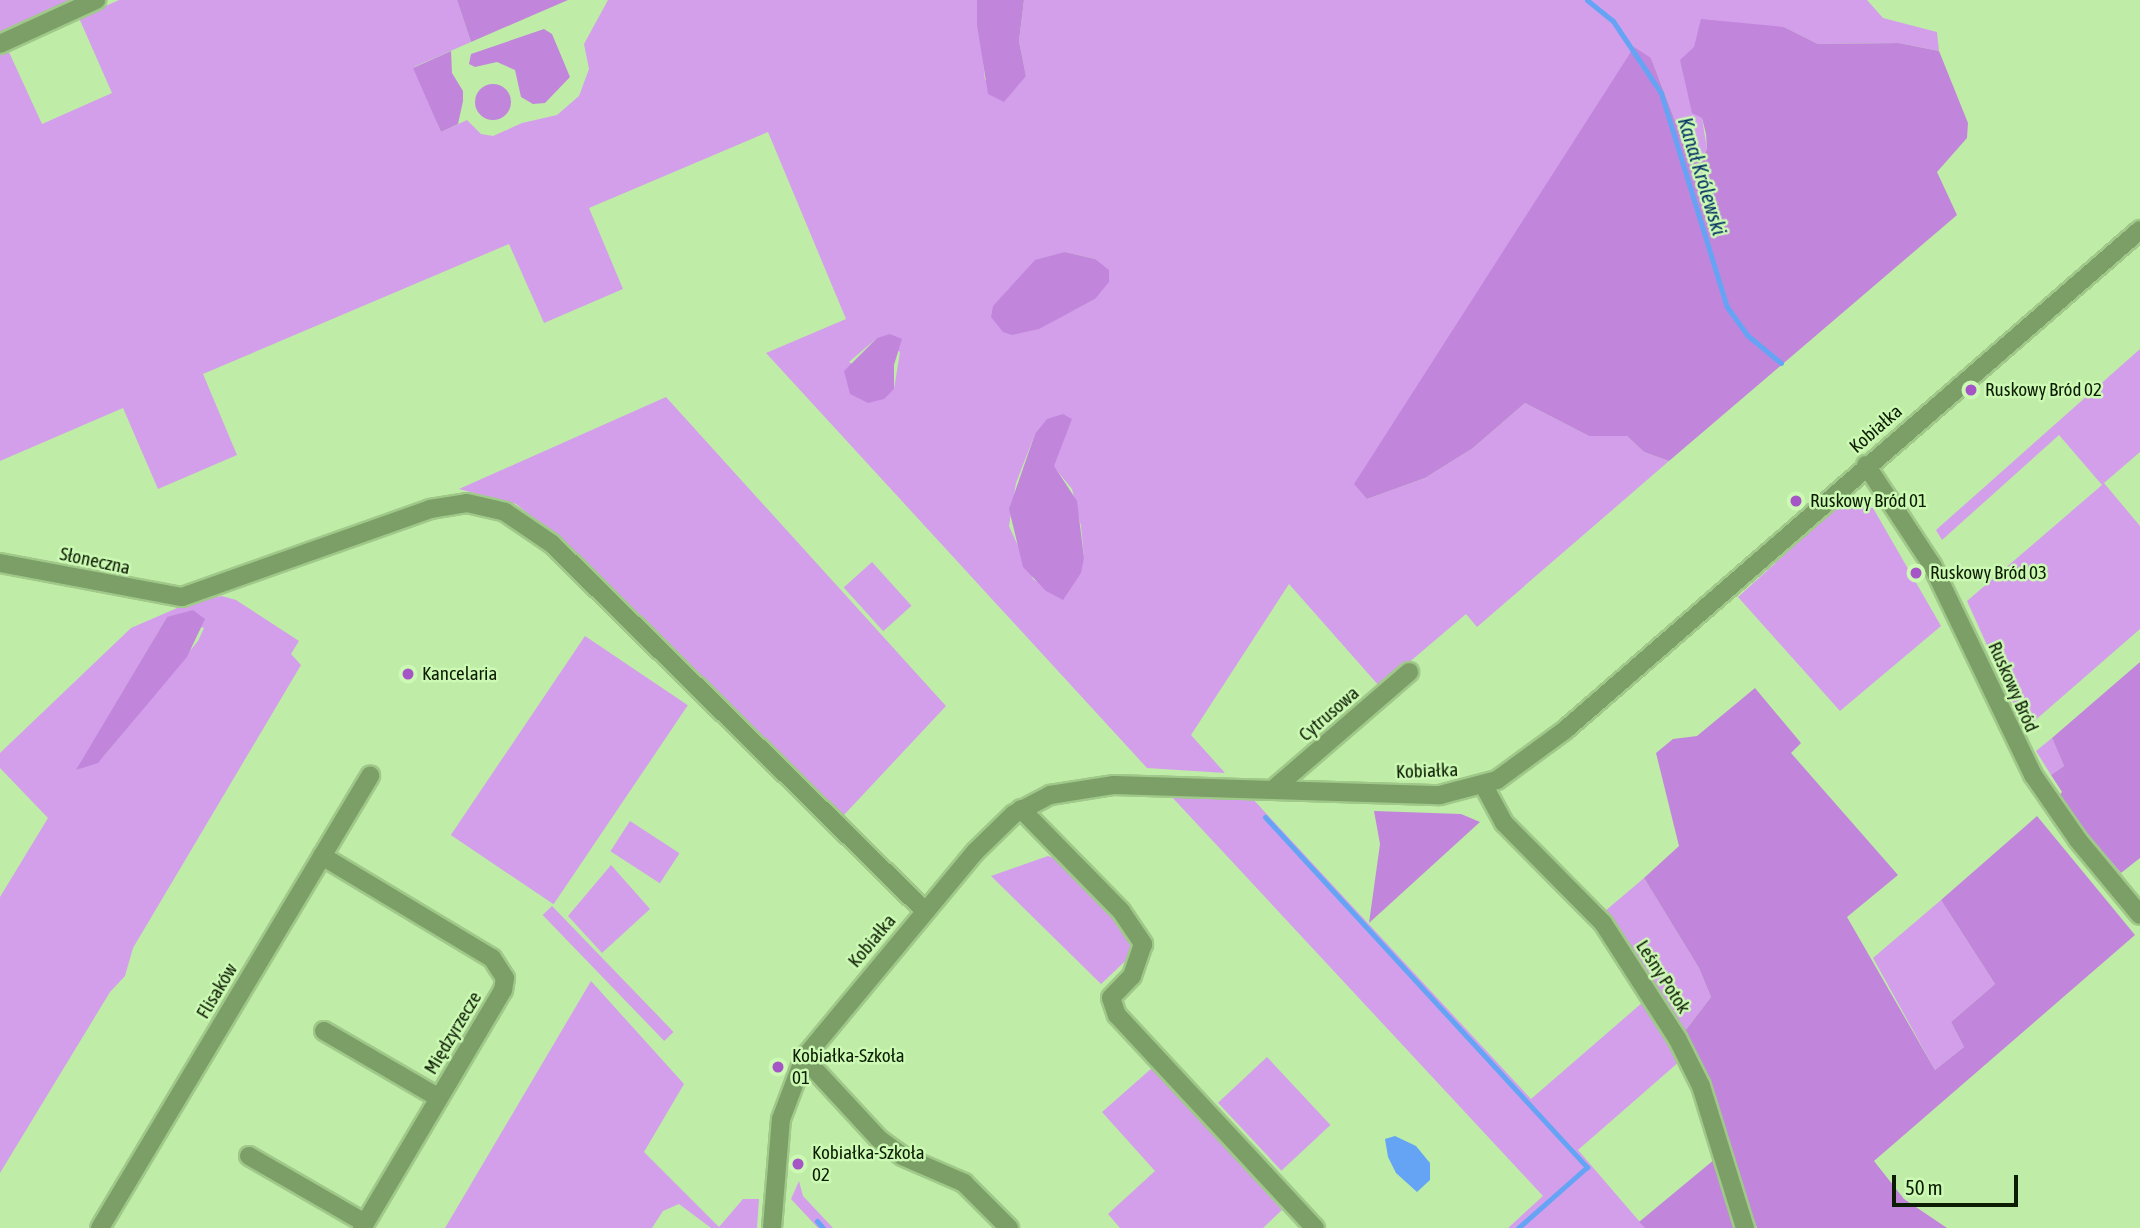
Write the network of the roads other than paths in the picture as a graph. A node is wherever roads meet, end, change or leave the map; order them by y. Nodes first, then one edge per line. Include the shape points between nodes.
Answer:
1 (96, 0) edge
2 (0, 44) edge
3 (2140, 230) edge
4 (1867, 465) junction
5 (0, 563) edge
6 (1409, 672) dead end
7 (370, 776) dead end
8 (1484, 786) junction
9 (1276, 787) junction
10 (1021, 809) junction
11 (322, 856) junction
12 (925, 911) junction
13 (2140, 915) edge
14 (324, 1031) dead end
15 (804, 1058) junction
16 (439, 1098) junction
17 (249, 1156) dead end
18 (363, 1226) edge
19 (100, 1228) edge
20 (772, 1228) edge
21 (1010, 1228) edge
22 (1315, 1228) edge
23 (1745, 1228) edge

1 - 2 street
3 - 4 street, Kobiałka
4 - 8 street, Kobiałka via 1565,730 1523,764
4 - 13 street, Ruskowy Bród via 1943,586 2033,775 2078,840
5 - 12 street, Słoneczna via 182,597 430,509 467,503 505,512 552,544
6 - 9 street, Cytrusowa
7 - 11 street, Flisaków
8 - 9 street, Kobiałka via 1433,795
8 - 23 street, Leśny Potok via 1504,822 1603,923 1678,1040 1701,1086
9 - 10 street, Kobiałka via 1089,787 1050,795
10 - 12 street, Kobiałka via 993,832
10 - 22 street via 1121,911 1143,944 1132,976 1111,998 1117,1015
11 - 16 street, Międzyrzecze via 502,966 503,990
11 - 19 street, Flisaków
12 - 15 street, Kobiałka
14 - 16 street
15 - 20 street, Kobiałka via 781,1119
15 - 21 street via 889,1148 964,1182
16 - 18 street, Międzyrzecze
17 - 18 street

